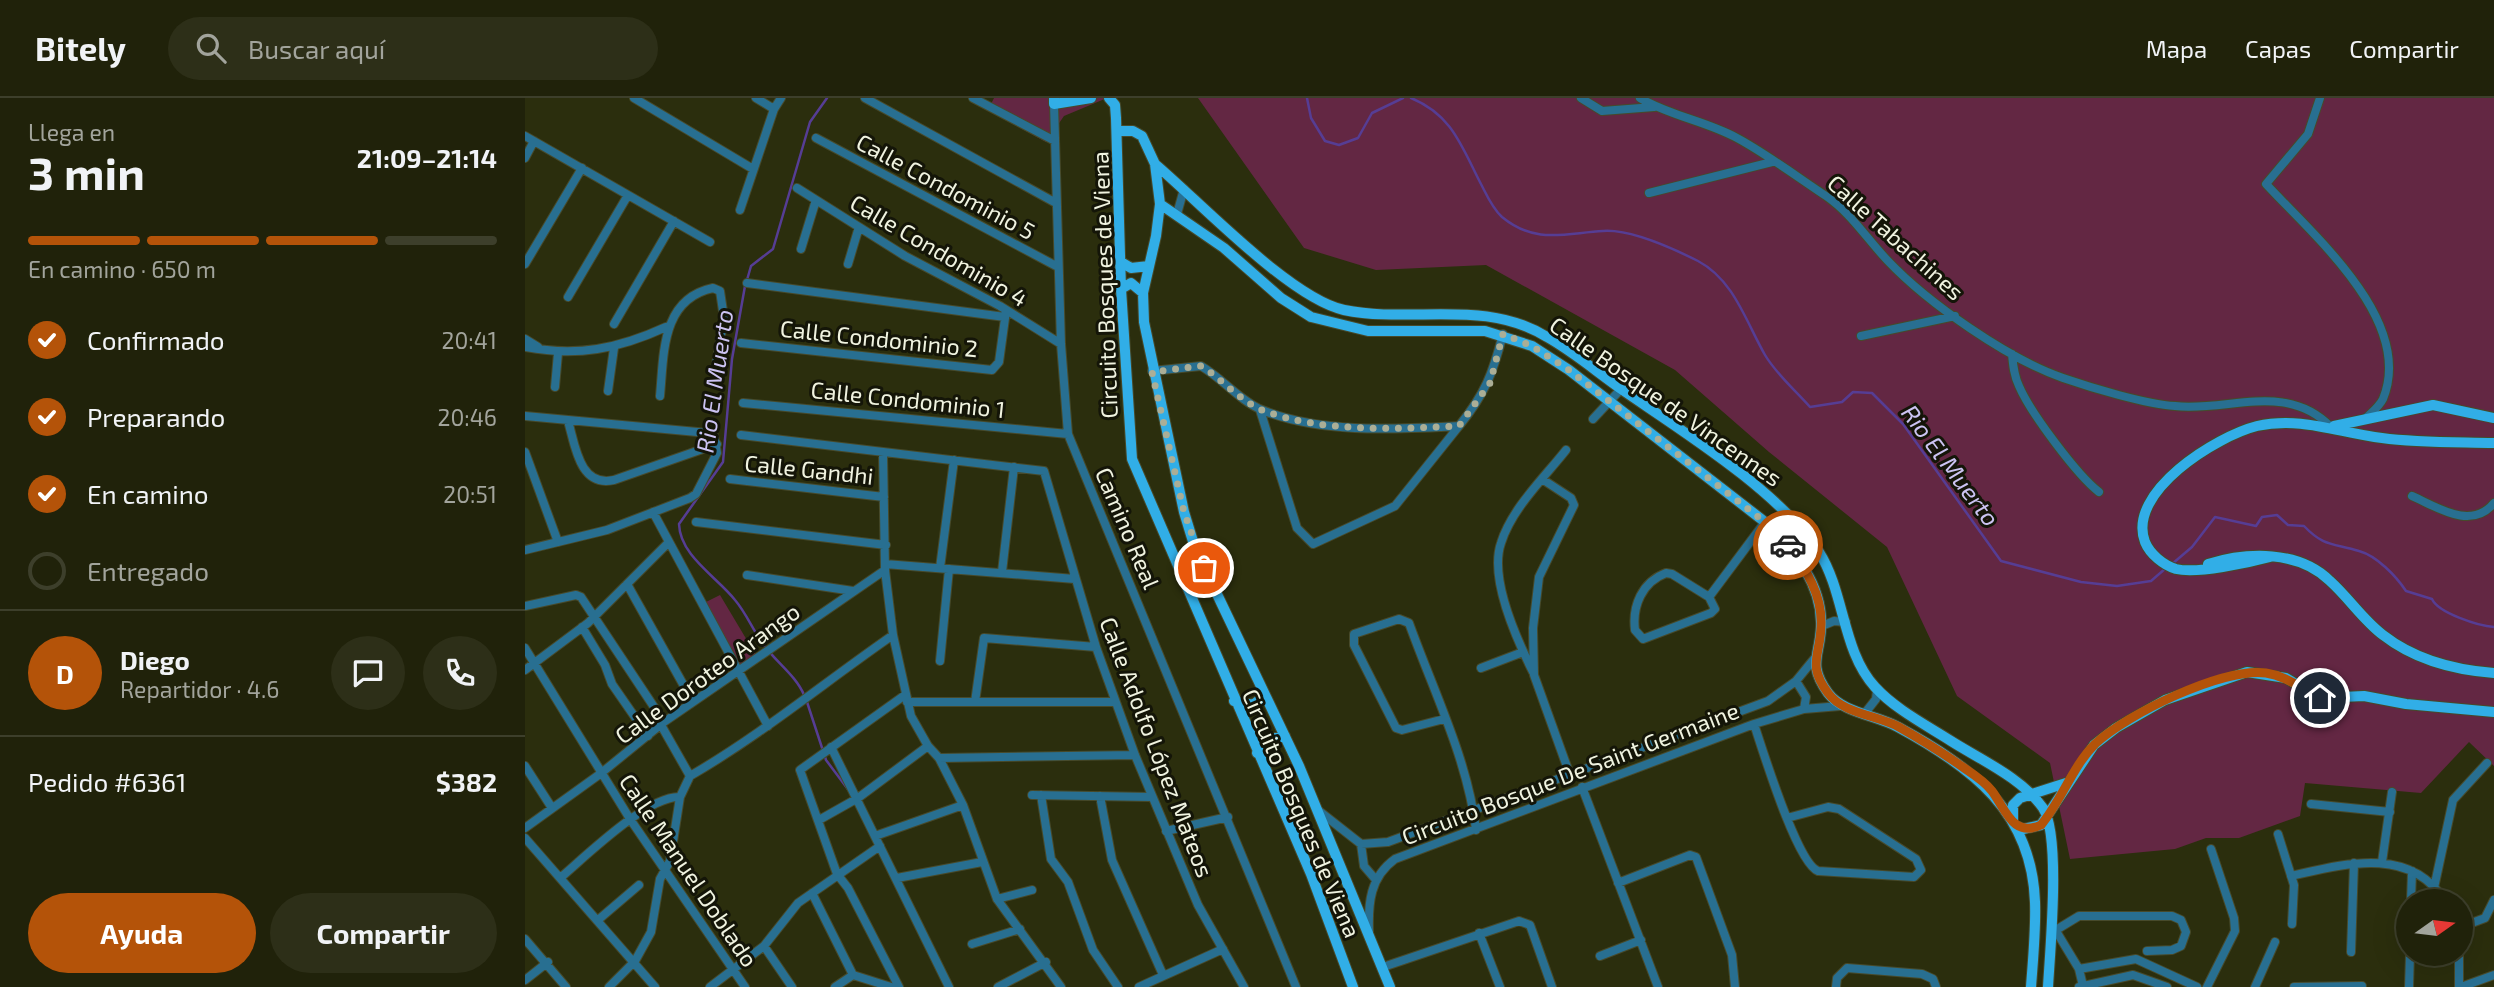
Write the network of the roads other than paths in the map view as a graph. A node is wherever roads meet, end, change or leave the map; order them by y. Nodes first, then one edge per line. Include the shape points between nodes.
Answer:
1 (634, 98) edge
2 (755, 98) edge
3 (781, 98) edge
4 (865, 98) edge
5 (973, 98) edge
6 (1091, 98) edge
7 (1109, 98) edge
8 (1581, 98) edge
9 (1640, 98) edge
10 (2320, 98) edge
11 (1054, 101) edge
12 (1654, 107) junction
13 (774, 109) junction
14 (1117, 131) junction
15 (525, 136) edge
16 (816, 138) dead end
17 (534, 141) junction
18 (1055, 141) junction
19 (525, 158) edge
20 (1772, 162) junction
21 (1154, 164) junction
22 (582, 169) junction
23 (753, 169) junction
24 (797, 188) dead end
25 (1184, 189) junction
26 (1649, 193) dead end
27 (628, 195) junction
28 (816, 200) junction
29 (1056, 203) junction
30 (1160, 204) junction
31 (740, 210) dead end
32 (1178, 214) junction
33 (674, 221) junction
34 (859, 227) junction
35 (711, 242) dead end
36 (801, 250) dead end
37 (1121, 262) junction
38 (525, 264) edge
39 (848, 264) dead end
40 (1149, 266) junction
41 (1058, 267) junction
42 (747, 283) dead end
43 (1121, 289) junction
44 (1143, 293) junction
45 (568, 297) dead end
46 (1005, 314) junction
47 (1955, 316) junction
48 (614, 324) dead end
49 (666, 327) junction
50 (1503, 334) junction
51 (1861, 336) dead end
52 (525, 339) edge
53 (741, 343) dead end
54 (1061, 344) junction
55 (525, 347) edge
56 (614, 348) junction
57 (543, 350) junction
58 (558, 353) junction
59 (2012, 354) junction
60 (715, 370) dead end
61 (1152, 372) junction
62 (555, 387) dead end
63 (1621, 389) junction
64 (608, 391) dead end
65 (660, 396) dead end
66 (1611, 402) junction
67 (743, 403) dead end
68 (1260, 410) junction
69 (525, 416) edge
70 (2494, 418) edge
71 (1593, 419) dead end
72 (568, 421) junction
73 (2363, 421) junction
74 (1459, 426) junction
75 (2331, 427) junction
76 (1068, 434) junction
77 (741, 435) dead end
78 (2494, 443) edge
79 (717, 444) junction
80 (1566, 450) dead end
81 (525, 452) edge
82 (883, 452) junction
83 (954, 460) junction
84 (1014, 467) junction
85 (730, 479) dead end
86 (1542, 480) junction
87 (2099, 492) dead end
88 (2412, 496) dead end
89 (884, 497) junction
90 (2494, 503) edge
91 (653, 512) junction
92 (1765, 522) junction
93 (696, 523) dead end
94 (558, 542) junction
95 (669, 542) junction
96 (885, 545) junction
97 (525, 551) edge
98 (885, 567) junction
99 (944, 568) junction
100 (1002, 572) junction
101 (747, 575) dead end
102 (1075, 579) junction
103 (627, 584) junction
104 (853, 591) junction
105 (1710, 597) junction
106 (525, 606) edge
107 (595, 615) junction
108 (1846, 622) junction
109 (1822, 626) junction
110 (582, 628) junction
111 (893, 635) junction
112 (1096, 647) junction
113 (525, 648) edge
114 (1523, 652) junction
115 (1814, 659) junction
116 (940, 661) dead end
117 (534, 663) junction
118 (1481, 668) dead end
119 (525, 670) edge
120 (739, 671) junction
121 (2494, 673) edge
122 (1534, 675) junction
123 (1796, 681) junction
124 (1877, 690) junction
125 (1265, 695) junction
126 (906, 698) junction
127 (1234, 701) junction
128 (693, 702) junction
129 (975, 702) junction
130 (1115, 702) junction
131 (1840, 706) junction
132 (1804, 709) junction
133 (2494, 712) edge
134 (1865, 713) junction
135 (1444, 719) junction
136 (662, 724) junction
137 (1754, 724) junction
138 (768, 726) junction
139 (648, 736) junction
140 (1285, 736) junction
141 (928, 746) junction
142 (829, 748) junction
143 (1257, 753) junction
144 (1135, 755) junction
145 (939, 758) junction
146 (2487, 763) dead end
147 (525, 766) edge
148 (600, 774) junction
149 (1570, 775) junction
150 (690, 776) junction
151 (2066, 783) junction
152 (1582, 787) junction
153 (2392, 792) dead end
154 (2030, 795) junction
155 (1100, 796) junction
156 (680, 797) junction
157 (1152, 797) junction
158 (858, 798) junction
159 (2311, 804) dead end
160 (963, 805) junction
161 (552, 808) junction
162 (1319, 811) junction
163 (1474, 812) junction
164 (2390, 812) junction
165 (1228, 817) junction
166 (2048, 817) junction
167 (1787, 818) junction
168 (630, 819) junction
169 (819, 820) junction
170 (2014, 825) junction
171 (525, 828) edge
172 (1476, 830) junction
173 (1166, 831) junction
174 (2278, 834) dead end
175 (875, 836) junction
176 (525, 838) edge
177 (1361, 844) junction
178 (880, 846) junction
179 (2211, 849) dead end
180 (982, 862) junction
181 (2382, 862) junction
182 (2354, 863) junction
183 (665, 871) junction
184 (2412, 871) junction
185 (837, 874) junction
186 (2291, 876) junction
187 (560, 878) junction
188 (897, 878) junction
189 (1375, 880) junction
190 (1618, 883) junction
191 (639, 885) dead end
192 (2434, 888) joint
193 (2411, 889) edge
194 (1032, 890) dead end
195 (812, 893) junction
196 (996, 899) junction
197 (2494, 900) edge
198 (598, 920) junction
199 (2473, 922) edge
200 (2292, 923) dead end
201 (2054, 927) junction
202 (1020, 929) junction
203 (1479, 933) junction
204 (1369, 935) junction
205 (525, 939) edge
206 (1641, 940) junction
207 (2275, 942) dead end
208 (972, 944) dead end
209 (764, 946) junction
210 (1223, 949) junction
211 (2147, 951) dead end
212 (2351, 952) dead end
213 (1599, 957) dead end
214 (635, 961) junction
215 (548, 962) junction
216 (1046, 962) junction
217 (2410, 966) edge
218 (2459, 966) edge
219 (1383, 967) junction
220 (2079, 969) junction
221 (732, 971) junction
222 (853, 975) junction
223 (1163, 975) junction
224 (2171, 975) junction
225 (2494, 975) edge
226 (525, 980) edge
227 (2081, 986) edge
228 (2362, 986) edge
229 (566, 987) edge
230 (609, 987) edge
231 (655, 987) edge
232 (710, 987) edge
233 (745, 987) edge
234 (792, 987) edge
235 (837, 987) edge
236 (891, 987) edge
237 (899, 987) edge
238 (949, 987) edge
239 (998, 987) edge
240 (1061, 987) edge
241 (1118, 987) edge
242 (1139, 987) edge
243 (1244, 987) edge
244 (1296, 987) edge
245 (1353, 987) edge
246 (1390, 987) edge
247 (1500, 987) edge
248 (1552, 987) edge
249 (1658, 987) edge
250 (1735, 987) edge
251 (1836, 987) edge
252 (1936, 987) edge
253 (2031, 987) edge
254 (2048, 987) edge
255 (2166, 987) edge
256 (2197, 987) edge
257 (2207, 987) edge
258 (2255, 987) edge
259 (2294, 987) edge
260 (2409, 987) edge
261 (2460, 987) edge

1 - 23 street
2 - 13 street
3 - 13 street
4 - 29 street
5 - 18 street
6 - 11 main road
7 - 14 main road via 1115,105
8 - 12 street via 1602,111
9 - 12 street, Calle Tabachines
10 - 73 street via 2308,134 2266,184 2346,272 2374,312 2388,360 2388,382 2382,402
11 - 18 street, Camino Real
12 - 20 street, Calle Tabachines via 1739,139
13 - 23 street
14 - 21 main road, Circuito Bosques de Viena via 1142,136
14 - 37 main road, Circuito Bosques de Viena
15 - 17 street
16 - 41 street, Calle Condominio 5
17 - 19 street
17 - 22 street
18 - 29 street, Camino Real
20 - 26 street
20 - 47 street, Calle Tabachines via 1842,208 1887,260
21 - 25 main road, Calle Bosque de Vincennes
21 - 30 main road, Circuito Bosques de Viena
22 - 27 street
22 - 38 street
23 - 31 street
24 - 28 street, Calle Condominio 4
25 - 32 street
25 - 63 main road, Calle Bosque de Vincennes via 1275,270 1317,299 1342,309 1372,313 1465,313 1511,320 1547,336
27 - 33 street
27 - 45 street
28 - 34 street, Calle Condominio 4
28 - 36 street
29 - 41 street, Camino Real
30 - 32 main road, Calle Bosque de Vincennes
30 - 40 main road, Circuito Bosques de Viena
32 - 50 main road, Calle Bosque de Vincennes via 1311,317 1367,331
33 - 35 street
33 - 48 street
34 - 39 street
34 - 46 street, Calle Condominio 4
37 - 40 main road via 1131,268
37 - 43 main road, Circuito Bosques de Viena
40 - 44 main road, Circuito Bosques de Viena
41 - 54 street, Camino Real
42 - 46 street
43 - 44 main road via 1131,284
43 - 127 main road, Circuito Bosques de Viena via 1132,459
44 - 61 main road, Circuito Bosques de Viena
46 - 53 street, Calle Condominio 2 via 999,362 992,370
46 - 54 street, Calle Condominio 4
47 - 51 street
47 - 59 street, Calle Tabachines
49 - 56 street
49 - 60 street via 687,300 703,290 717,289 724,318
49 - 65 street
50 - 66 main road, Calle Bosque de Vincennes via 1532,346
50 - 74 street via 1490,383
52 - 57 street
54 - 76 street, Camino Real
55 - 57 street
56 - 58 street
56 - 64 street
57 - 58 street
58 - 62 street
59 - 75 street, Calle Tabachines via 2066,379 2173,406 2238,400 2279,403 2317,412
59 - 87 street via 2019,388 2082,479
61 - 68 street via 1201,366
61 - 125 main road, Circuito Bosques de Viena via 1195,548
63 - 66 street
63 - 108 main road, Calle Bosque de Vincennes via 1776,502 1804,529 1822,556
66 - 71 street
66 - 92 main road, Calle Bosque de Vincennes
67 - 76 street, Calle Condominio 1
68 - 74 street via 1367,429
68 - 74 street via 1297,528 1313,544 1395,506
69 - 72 street
70 - 73 main road via 2433,405
72 - 79 street via 712,435
72 - 79 street via 582,467 602,481
73 - 75 main road
75 - 78 main road via 2380,438
75 - 121 main road via 2297,422 2254,427 2211,445 2147,505 2142,534 2147,548 2177,569 2241,565 2270,557 2303,563 2329,579 2369,623 2410,653 2457,669
76 - 165 street, Camino Real
77 - 82 street
79 - 91 street via 715,460 694,497
80 - 86 street
81 - 94 street
82 - 83 street
82 - 89 street
83 - 84 street
83 - 99 street
84 - 100 street
84 - 102 street, Calle Adolfo López Mateos via 1044,471
85 - 89 street, Calle Gandhi
86 - 114 street via 1515,515 1499,552 1499,580
86 - 122 street via 1571,498 1574,505 1539,577
88 - 90 street via 2458,517 2477,516
89 - 96 street
91 - 94 street
91 - 95 street
92 - 105 street
92 - 109 main road, Calle Bosque de Vincennes via 1802,564 1818,600
93 - 96 street
94 - 97 street
95 - 103 street
95 - 120 street
96 - 98 street
98 - 99 street
98 - 104 street, Calle Doroteo Arango
98 - 111 street
99 - 100 street
99 - 116 street
100 - 102 street
101 - 104 street
102 - 112 street, Calle Adolfo López Mateos
103 - 107 street
103 - 128 street
104 - 120 street, Calle Doroteo Arango
105 - 105 street via 1672,574 1660,576 1647,584 1638,600 1635,630 1649,640 1711,613 1715,609
106 - 107 street via 576,595
107 - 110 street
107 - 136 street
108 - 109 street
108 - 124 main road, Calle Bosque de Vincennes via 1859,663
109 - 115 main road, Calle Bosque de Vincennes
110 - 117 street
110 - 139 street via 612,684
111 - 126 street
111 - 138 street
112 - 129 street via 984,638
112 - 130 street, Calle Adolfo López Mateos
113 - 117 street, Calle Manuel Doblado
114 - 118 street
114 - 122 street
115 - 123 street
115 - 131 main road via 1818,676
117 - 119 street
117 - 148 street, Calle Manuel Doblado
120 - 128 street, Calle Doroteo Arango
120 - 138 street
122 - 149 street
123 - 132 street via 1806,697
123 - 149 street via 1768,701
124 - 134 street
124 - 154 main road, Calle Bosque de Vincennes
125 - 127 main road via 1253,705
125 - 140 main road, Circuito Bosques de Viena
126 - 129 street
126 - 141 street
126 - 142 street
127 - 143 main road, Circuito Bosques de Viena
128 - 136 street, Calle Doroteo Arango
129 - 130 street
130 - 144 street, Calle Adolfo López Mateos
131 - 132 street, Circuito Bosque De Saint Germaine
131 - 134 main road
132 - 137 street, Circuito Bosque De Saint Germaine
133 - 151 main road via 2364,696 2320,698 2286,678 2247,672 2138,714 2094,745
134 - 170 main road via 1898,726 1968,770 1990,789
135 - 135 street via 1405,619 1355,634 1352,639 1371,682 1398,730
135 - 163 street
136 - 139 street, Calle Doroteo Arango
136 - 150 street
137 - 152 street, Circuito Bosque De Saint Germaine
137 - 167 street
138 - 150 street
139 - 148 street, Calle Doroteo Arango
140 - 143 main road via 1267,739
140 - 162 main road, Circuito Bosques de Viena
141 - 145 street
141 - 158 street
142 - 158 street
142 - 169 street via 800,770
143 - 245 main road, Circuito Bosques de Viena via 1311,874
144 - 145 street
144 - 157 street, Calle Adolfo López Mateos
145 - 160 street
146 - 192 street via 2453,800
147 - 161 street
148 - 161 street, Calle Doroteo Arango
148 - 168 street, Calle Manuel Doblado
149 - 163 street
150 - 156 street
151 - 154 main road
151 - 166 main road
152 - 172 street, Circuito Bosque De Saint Germaine
152 - 190 street
153 - 164 street
154 - 166 main road, Calle Bosque de Vincennes
154 - 170 main road via 2013,805
155 - 157 street
155 - 223 street via 1112,860
155 - 241 street via 1037,795 1051,859 1068,882 1093,950
156 - 168 street
156 - 183 street
157 - 173 street, Calle Adolfo López Mateos
158 - 169 street
158 - 175 street
159 - 164 street
160 - 175 street
160 - 180 street
161 - 171 street, Calle Doroteo Arango
162 - 177 street
162 - 204 main road, Circuito Bosques de Viena
163 - 172 street
163 - 177 street via 1388,842
164 - 181 street
165 - 173 street
165 - 244 street, Camino Real
166 - 170 main road via 2032,829
166 - 201 main road
167 - 167 street via 1814,869 1914,877 1921,870 1916,859 1839,809 1828,807
168 - 183 street, Calle Manuel Doblado
168 - 187 street
169 - 185 street
170 - 253 main road via 2026,846 2033,881
172 - 189 street, Circuito Bosque De Saint Germaine via 1395,859
173 - 210 street, Calle Adolfo López Mateos
174 - 186 street
175 - 178 street
176 - 187 street
177 - 189 street via 1364,866
178 - 185 street
178 - 188 street
179 - 257 street via 2235,931
180 - 188 street
180 - 196 street
181 - 182 street
181 - 184 street
182 - 186 street
182 - 212 street
183 - 214 street via 650,933
183 - 221 street, Calle Manuel Doblado
184 - 192 street
184 - 193 street
185 - 195 street
185 - 237 street
186 - 200 street
187 - 198 street
188 - 238 street
189 - 204 street
190 - 206 street
190 - 250 street via 1690,855 1696,857 1732,955
191 - 198 street
194 - 196 street
195 - 209 street via 798,903
195 - 222 street
196 - 202 street
197 - 199 street via 2485,918
198 - 214 street
201 - 211 street via 2079,916 2099,914 2181,920 2186,932 2181,946
201 - 220 street
201 - 254 main road
202 - 208 street
202 - 216 street
203 - 219 street
203 - 247 street
203 - 248 street via 1526,922
204 - 219 main road, Circuito Bosques de Viena
205 - 215 street
206 - 213 street
206 - 249 street
207 - 258 street
209 - 221 street
209 - 234 street
210 - 223 street
210 - 243 street, Calle Adolfo López Mateos
214 - 230 street
214 - 231 street
215 - 226 street
215 - 229 street
216 - 239 street
216 - 240 street
217 - 260 street
218 - 261 street
219 - 246 main road, Circuito Bosques de Viena
220 - 224 street via 2137,959
220 - 227 street
221 - 232 street
221 - 233 street, Calle Manuel Doblado
222 - 235 street
222 - 236 street
223 - 242 street
224 - 255 street
224 - 256 street
225 - 261 street
227 - 255 street via 2133,975
228 - 259 street
251 - 252 street via 1841,971 1847,968 1922,974 1933,979

